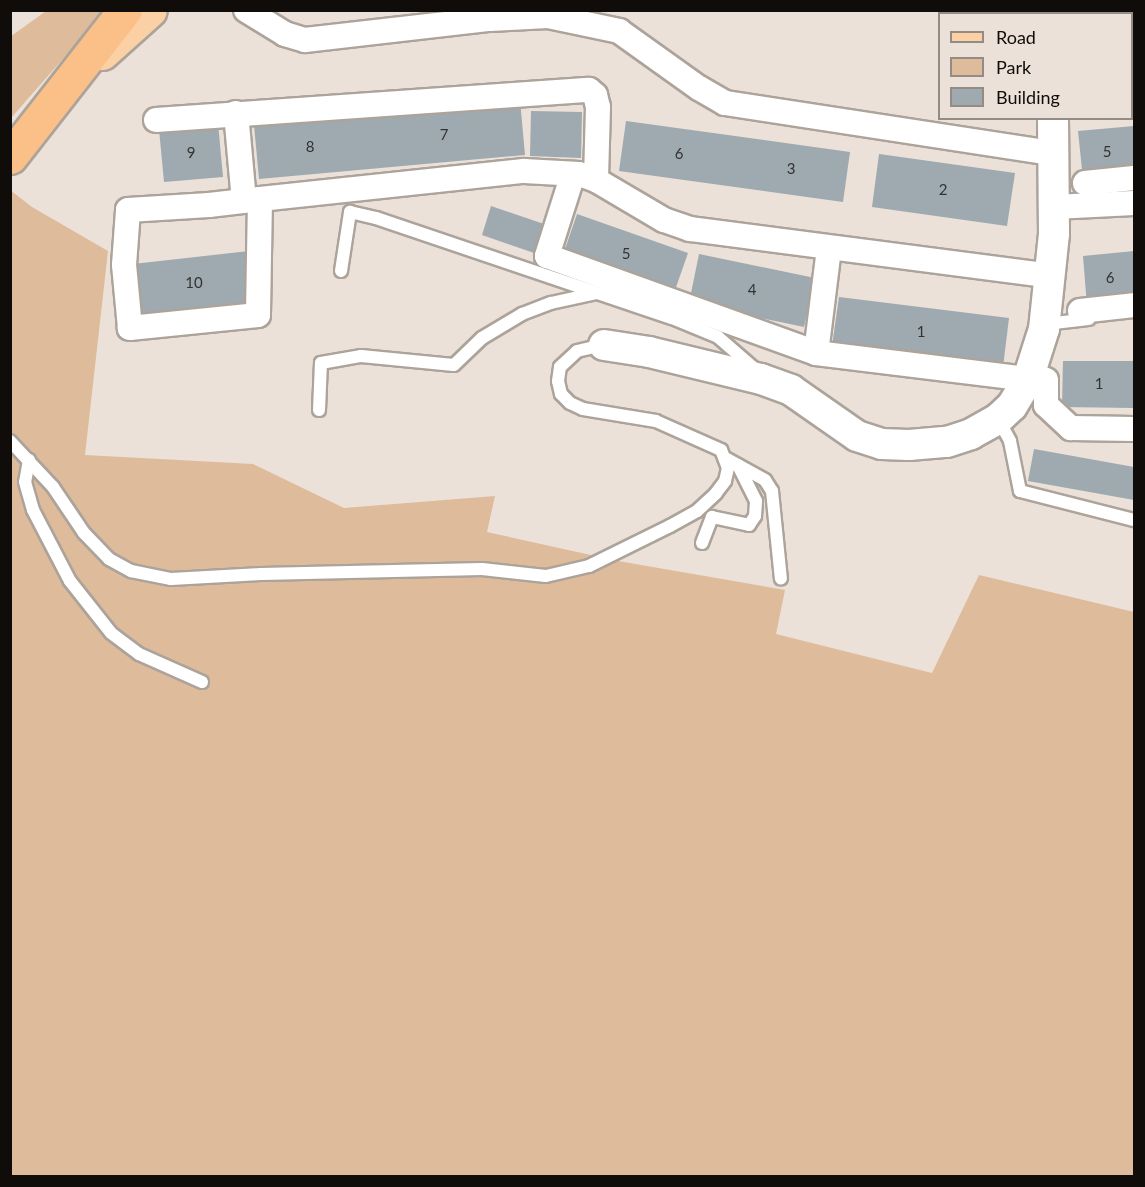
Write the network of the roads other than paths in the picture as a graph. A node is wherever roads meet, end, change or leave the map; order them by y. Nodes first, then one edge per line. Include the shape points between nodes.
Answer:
1 (125, 10) edge
2 (150, 10) edge
3 (246, 10) edge
4 (68, 84) junction
5 (236, 113) junction
6 (156, 120) dead end
7 (1053, 120) edge
8 (1053, 153) junction
9 (10, 157) edge
10 (584, 177) junction
11 (1134, 178) edge
12 (1086, 183) dead end
13 (252, 200) junction
14 (1134, 203) edge
15 (1054, 207) junction
16 (830, 248) junction
17 (341, 271) dead end
18 (1050, 276) junction
19 (597, 293) junction
20 (1134, 305) edge
21 (1080, 311) dead end
22 (1134, 314) edge
23 (1044, 324) junction
24 (604, 345) joint
25 (816, 353) junction
26 (1029, 376) junction
27 (770, 383) junction
28 (319, 410) dead end
29 (998, 419) junction
30 (1134, 429) edge
31 (10, 441) edge
32 (29, 460) junction
33 (732, 462) junction
34 (1134, 520) edge
35 (702, 543) dead end
36 (781, 579) dead end
37 (202, 682) dead end

1 - 4 highway
2 - 4 main road
3 - 8 street via 285,34 305,40 548,16 619,31 725,103
4 - 9 highway
5 - 6 street
5 - 10 street via 590,90 598,107
5 - 13 street
7 - 8 street
8 - 15 street
10 - 13 street via 524,171
10 - 16 street via 664,220 690,229
10 - 25 street via 547,256
11 - 12 street
13 - 13 street via 128,210 124,265 130,328 258,315
14 - 15 street
15 - 18 street
16 - 18 street
16 - 25 street
17 - 19 lane via 350,212
18 - 23 street
19 - 27 lane via 718,337
19 - 28 lane via 522,314 482,338 454,365 361,357 321,363
20 - 21 street
22 - 23 lane
23 - 26 street
24 - 27 street via 649,352
24 - 33 lane via 577,351 561,367 561,394 570,403 583,409 656,421 721,450
25 - 26 street
26 - 29 street via 1012,406
26 - 30 street via 1046,380 1046,405 1071,428
27 - 29 street via 791,390 857,436 882,444 947,442
29 - 34 lane via 1010,441 1020,491
31 - 32 lane
32 - 33 lane via 84,533 109,559 131,571 171,579 482,569 546,576 619,552 697,511 725,481
32 - 37 lane via 25,482 33,510 69,581 111,633 139,654
33 - 35 lane via 756,501 754,516 749,525 712,517
33 - 36 lane via 765,480 772,492

